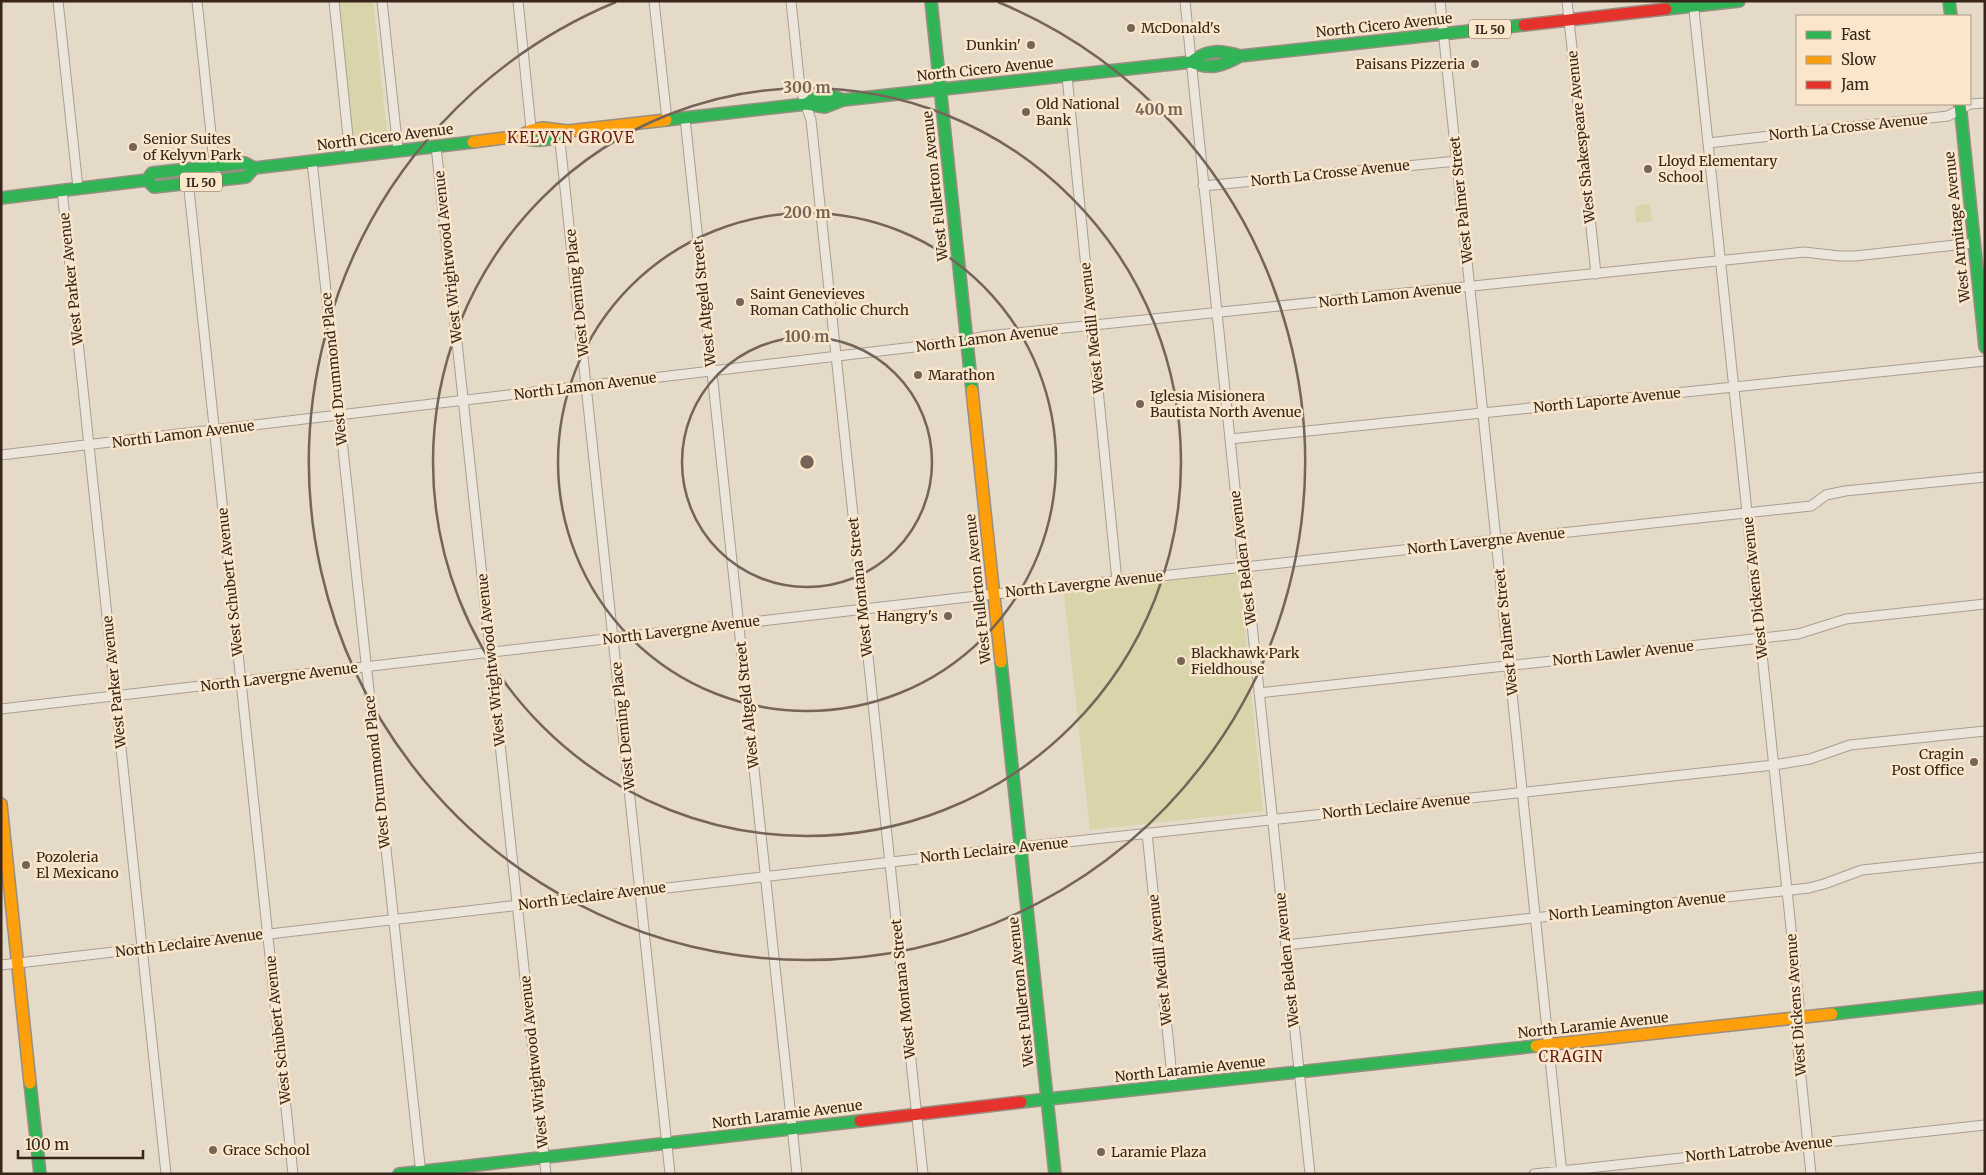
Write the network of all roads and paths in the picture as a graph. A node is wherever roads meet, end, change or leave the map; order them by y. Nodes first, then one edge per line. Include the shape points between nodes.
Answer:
1 (58, 1) edge
2 (197, 1) edge
3 (334, 1) edge
4 (382, 1) edge
5 (518, 1) edge
6 (654, 1) edge
7 (791, 1) edge
8 (930, 1) edge
9 (1185, 1) edge
10 (1440, 1) edge
11 (1567, 1) edge
12 (1739, 1) edge
13 (1949, 1) edge
14 (1693, 4) edge
15 (1951, 15) edge
16 (1569, 20) junction
17 (1444, 34) junction
18 (1191, 62) junction
19 (1067, 76) junction
20 (940, 90) junction
21 (1985, 103) edge
22 (806, 104) junction
23 (1971, 104) edge
24 (1960, 107) edge
25 (684, 118) junction
26 (667, 120) junction
27 (531, 128) junction
28 (562, 131) junction
29 (520, 136) junction
30 (1708, 142) junction
31 (436, 146) junction
32 (398, 150) junction
33 (350, 156) junction
34 (1457, 160) junction
35 (312, 161) junction
36 (214, 166) junction
37 (254, 168) junction
38 (187, 169) junction
39 (147, 180) junction
40 (216, 181) junction
41 (188, 184) junction
42 (1204, 186) junction
43 (78, 188) junction
44 (62, 190) junction
45 (1, 198) edge
46 (1974, 243) junction
47 (1720, 260) junction
48 (1596, 274) junction
49 (1470, 287) junction
50 (1217, 312) junction
51 (1984, 322) edge
52 (1092, 325) junction
53 (966, 340) junction
54 (1985, 347) edge
55 (836, 356) junction
56 (1985, 361) edge
57 (712, 371) junction
58 (586, 386) junction
59 (1734, 387) junction
60 (464, 401) junction
61 (1483, 413) junction
62 (339, 416) junction
63 (214, 430) junction
64 (1230, 439) junction
65 (89, 445) junction
66 (1, 455) edge
67 (1985, 477) edge
68 (1747, 512) junction
69 (1496, 540) junction
70 (1244, 567) junction
71 (1117, 581) junction
72 (994, 594) junction
73 (1985, 604) edge
74 (863, 609) junction
75 (739, 624) junction
76 (613, 638) junction
77 (1760, 638) junction
78 (490, 652) junction
79 (1509, 665) junction
80 (366, 667) junction
81 (241, 681) junction
82 (1259, 692) junction
83 (116, 696) junction
84 (1, 709) edge
85 (1985, 731) edge
86 (1774, 765) junction
87 (1523, 792) junction
88 (1, 804) edge
89 (1272, 820) junction
90 (1147, 833) junction
91 (1021, 847) junction
92 (1985, 857) edge
93 (890, 862) junction
94 (766, 876) junction
95 (1787, 890) junction
96 (640, 891) junction
97 (517, 905) junction
98 (1536, 918) junction
99 (393, 919) junction
100 (268, 934) junction
101 (1286, 945) junction
102 (142, 948) junction
103 (18, 963) junction
104 (1, 965) edge
105 (1985, 997) edge
106 (1798, 1017) junction
107 (1549, 1045) junction
108 (1299, 1072) junction
109 (1173, 1086) junction
110 (1048, 1100) junction
111 (916, 1114) junction
112 (1985, 1125) edge
113 (793, 1129) junction
114 (667, 1143) junction
115 (1808, 1144) junction
116 (544, 1157) junction
117 (420, 1172) edge
118 (1562, 1172) edge
119 (40, 1174) edge
120 (166, 1174) edge
121 (293, 1174) edge
122 (399, 1174) edge
123 (546, 1174) edge
124 (670, 1174) edge
125 (797, 1174) edge
126 (923, 1174) edge
127 (1055, 1174) edge
128 (1310, 1174) edge
129 (1534, 1174) edge
130 (1811, 1174) edge

1 - 43 street
2 - 36 street
3 - 33 street
4 - 32 street
5 - 27 street
6 - 26 street
7 - 22 street, West Montana Street via 800,86
8 - 20 main road, West Fullerton Avenue
9 - 18 street, West Belden Avenue
10 - 17 street, West Palmer Street
11 - 16 street, West Shakespeare Avenue
12 - 14 main road, North Cicero Avenue / IL 50
13 - 15 main road
14 - 16 main road, North Cicero Avenue / IL 50
14 - 30 street, West Dickens Avenue
16 - 17 main road, North Cicero Avenue / IL 50
16 - 48 street, West Shakespeare Avenue
17 - 18 main road, North Cicero Avenue / IL 50 via 1240,56 1223,51 1202,52
17 - 34 street, West Palmer Street
18 - 19 main road, North Cicero Avenue / IL 50
18 - 42 street, West Belden Avenue
19 - 20 main road, North Cicero Avenue / IL 50
19 - 52 street, West Medill Avenue
20 - 22 main road, North Cicero Avenue / IL 50 via 843,100 832,94 815,96
20 - 53 main road, West Fullerton Avenue
21 - 23 street, North La Crosse Avenue
22 - 25 main road, North Cicero Avenue / IL 50
22 - 55 street, West Montana Street via 811,120
24 - 30 street, North La Crosse Avenue via 1948,116
24 - 46 main road, West Armitage Avenue
25 - 26 main road, North Cicero Avenue / IL 50
25 - 57 street, West Altgeld Street
26 - 28 main road, North Cicero Avenue / IL 50
27 - 28 main road, North Cicero Avenue / IL 50
27 - 29 main road, North Cicero Avenue / IL 50
28 - 29 main road, North Cicero Avenue / IL 50 via 550,140 533,142
28 - 58 street, West Deming Place
29 - 31 main road, North Cicero Avenue / IL 50
30 - 47 street, West Dickens Avenue
31 - 32 main road, North Cicero Avenue / IL 50
31 - 60 street, West Wrightwood Avenue
32 - 33 main road, North Cicero Avenue / IL 50
33 - 35 main road, North Cicero Avenue / IL 50
34 - 42 street, North La Crosse Avenue
34 - 49 street, West Palmer Street
35 - 37 main road, North Cicero Avenue / IL 50
35 - 62 street, West Drummond Place
36 - 37 main road, North Cicero Avenue / IL 50 via 245,163
36 - 38 main road, North Cicero Avenue / IL 50
36 - 40 street
37 - 40 main road, North Cicero Avenue / IL 50 via 246,177
38 - 39 main road, North Cicero Avenue / IL 50 via 152,173
38 - 41 street, West Schubert Avenue
39 - 41 main road, North Cicero Avenue / IL 50 via 154,187
39 - 43 main road, North Cicero Avenue / IL 50
40 - 41 main road, North Cicero Avenue / IL 50
41 - 63 street, West Schubert Avenue
42 - 50 street, West Belden Avenue
43 - 44 main road, North Cicero Avenue / IL 50
44 - 45 main road, North Cicero Avenue / IL 50
44 - 65 street, West Parker Avenue
46 - 47 street, North Lamon Avenue via 1855,256 1804,252
46 - 51 main road, West Armitage Avenue
47 - 48 street, North Lamon Avenue
47 - 59 street, West Dickens Avenue
48 - 49 street, North Lamon Avenue
49 - 50 street, North Lamon Avenue
49 - 61 street, West Palmer Street
50 - 52 street, North Lamon Avenue
50 - 64 street, West Belden Avenue
51 - 54 main road, West Armitage Avenue
52 - 53 street, North Lamon Avenue
52 - 71 street, West Medill Avenue
53 - 55 street, North Lamon Avenue
53 - 72 main road, West Fullerton Avenue
55 - 57 street, North Lamon Avenue
55 - 74 street, West Montana Street
56 - 59 street, North Laporte Avenue
57 - 58 street, North Lamon Avenue
57 - 75 street, West Altgeld Street
58 - 60 street, North Lamon Avenue
58 - 76 street, West Deming Place
59 - 61 street, North Laporte Avenue
59 - 68 street, West Dickens Avenue
60 - 62 street, North Lamon Avenue
60 - 78 street, West Wrightwood Avenue
61 - 64 street, North Laporte Avenue
61 - 69 street, West Palmer Street
62 - 63 street, North Lamon Avenue
62 - 80 street, West Drummond Place
63 - 65 street, North Lamon Avenue
63 - 81 street, West Schubert Avenue
64 - 70 street, West Belden Avenue
65 - 66 street, North Lamon Avenue
65 - 83 street, West Parker Avenue
67 - 68 street, North Lavergne Avenue via 1845,491 1826,495 1811,506
68 - 69 street, North Lavergne Avenue
68 - 77 street, West Dickens Avenue
69 - 70 street, North Lavergne Avenue
69 - 79 street, West Palmer Street
70 - 71 street, North Lavergne Avenue
70 - 82 street, West Belden Avenue
71 - 72 street, North Lavergne Avenue
72 - 74 street, North Lavergne Avenue
72 - 91 main road, West Fullerton Avenue
73 - 77 street, North Lawler Avenue via 1855,618 1798,634
74 - 75 street, North Lavergne Avenue
74 - 93 street, West Montana Street
75 - 76 street, North Lavergne Avenue
75 - 94 street, West Altgeld Street
76 - 78 street, North Lavergne Avenue
76 - 96 street, West Deming Place
77 - 79 street, North Lawler Avenue
77 - 86 street, West Dickens Avenue
78 - 80 street, North Lavergne Avenue
78 - 97 street, West Wrightwood Avenue
79 - 82 street, North Lawler Avenue
79 - 87 street, West Palmer Street
80 - 81 street, North Lavergne Avenue
80 - 99 street, West Drummond Place
81 - 83 street, North Lavergne Avenue
81 - 100 street, West Schubert Avenue
82 - 89 street, West Belden Avenue
83 - 84 street, North Lavergne Avenue
83 - 102 street, West Parker Avenue
85 - 86 street, North Leclaire Avenue via 1850,745 1810,759
86 - 87 street, North Leclaire Avenue
86 - 95 street, West Dickens Avenue
87 - 89 street, North Leclaire Avenue
87 - 98 street, West Palmer Street
88 - 103 main road
89 - 90 street, North Leclaire Avenue
89 - 101 street, West Belden Avenue
90 - 91 street, North Leclaire Avenue
90 - 109 street, West Medill Avenue
91 - 93 street, North Leclaire Avenue
91 - 110 main road, West Fullerton Avenue
92 - 95 street, North Leamington Avenue via 1862,870 1824,884
93 - 94 street, North Leclaire Avenue
93 - 111 street, West Montana Street
94 - 96 street, North Leclaire Avenue
94 - 113 street, West Altgeld Street
95 - 98 street, North Leamington Avenue
95 - 106 street, West Dickens Avenue
96 - 97 street, North Leclaire Avenue
96 - 114 street, West Deming Place
97 - 99 street, North Leclaire Avenue
97 - 116 street, West Wrightwood Avenue
98 - 101 street, North Leamington Avenue
98 - 107 street, West Palmer Street
99 - 100 street, North Leclaire Avenue
99 - 117 street, West Drummond Place
100 - 102 street, North Leclaire Avenue
100 - 121 street, West Schubert Avenue
101 - 108 street, West Belden Avenue
102 - 103 street, North Leclaire Avenue
102 - 120 street, West Parker Avenue
103 - 104 street, North Leclaire Avenue
103 - 119 main road
105 - 106 main road, North Laramie Avenue
106 - 107 main road, North Laramie Avenue
106 - 115 street, West Dickens Avenue via 1796,1029
107 - 108 main road, North Laramie Avenue
107 - 118 street, West Palmer Street
108 - 109 main road, North Laramie Avenue
108 - 128 street, West Belden Avenue
109 - 110 main road, North Laramie Avenue
110 - 111 main road, North Laramie Avenue
110 - 127 main road, West Fullerton Avenue
111 - 113 main road, North Laramie Avenue
111 - 126 street, West Montana Street
112 - 115 street, North Latrobe Avenue
113 - 114 main road, North Laramie Avenue
113 - 125 street, West Altgeld Street
114 - 116 main road, North Laramie Avenue
114 - 124 street, West Deming Place
115 - 118 street, North Latrobe Avenue
115 - 130 street, West Dickens Avenue
116 - 117 main road, North Laramie Avenue
116 - 123 street, West Wrightwood Avenue
117 - 122 main road, North Laramie Avenue
118 - 129 street, North Latrobe Avenue

